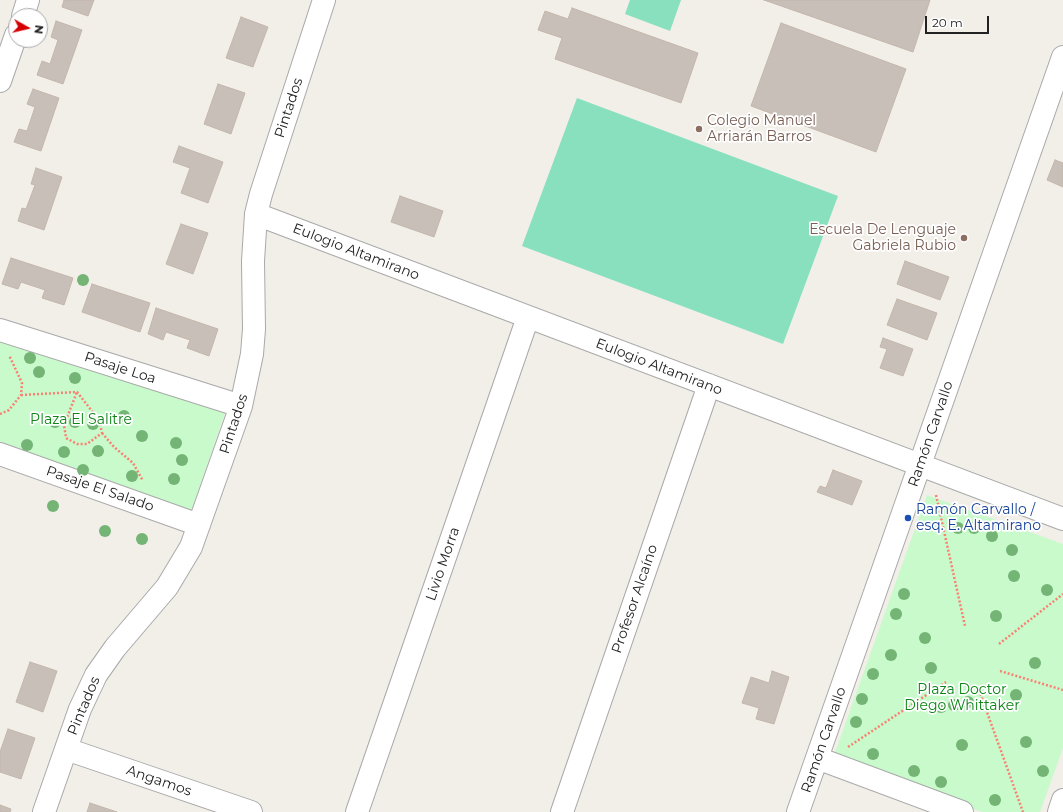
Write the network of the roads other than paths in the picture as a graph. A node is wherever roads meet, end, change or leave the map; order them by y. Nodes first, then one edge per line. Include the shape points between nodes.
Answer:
1 (324, 0) edge
2 (11, 48) edge
3 (1063, 57) edge
4 (0, 81) edge
5 (256, 214) junction
6 (528, 317) junction
7 (0, 330) edge
8 (709, 385) junction
9 (240, 406) junction
10 (0, 454) edge
11 (925, 467) junction
12 (1063, 519) edge
13 (200, 525) junction
14 (66, 749) junction
15 (822, 760) junction
16 (1063, 800) edge
17 (44, 812) edge
18 (251, 812) edge
19 (357, 812) edge
20 (562, 812) edge
21 (798, 812) edge
22 (962, 812) edge
23 (1059, 812) edge

1 - 5 street, Pintados
2 - 4 street
3 - 11 street, Ramón Carvallo
5 - 6 street, Eulogio Altamirano
5 - 9 street, Pintados via 252,354
6 - 8 street, Eulogio Altamirano
6 - 19 street, Livio Morra
7 - 9 street, Pasaje Loa
8 - 11 street, Eulogio Altamirano
8 - 20 street, Profesor Alcaíno
9 - 13 street, Pintados
10 - 13 street, Pasaje El Salado
11 - 12 street, Eulogio Altamirano
11 - 15 street, Ramón Carvallo
13 - 14 street, Pintados via 187,554 167,587 115,648 96,675 80,709
14 - 17 street, Pintados
14 - 18 street, Angamos
15 - 21 street, Ramón Carvallo
15 - 22 street
16 - 23 street

